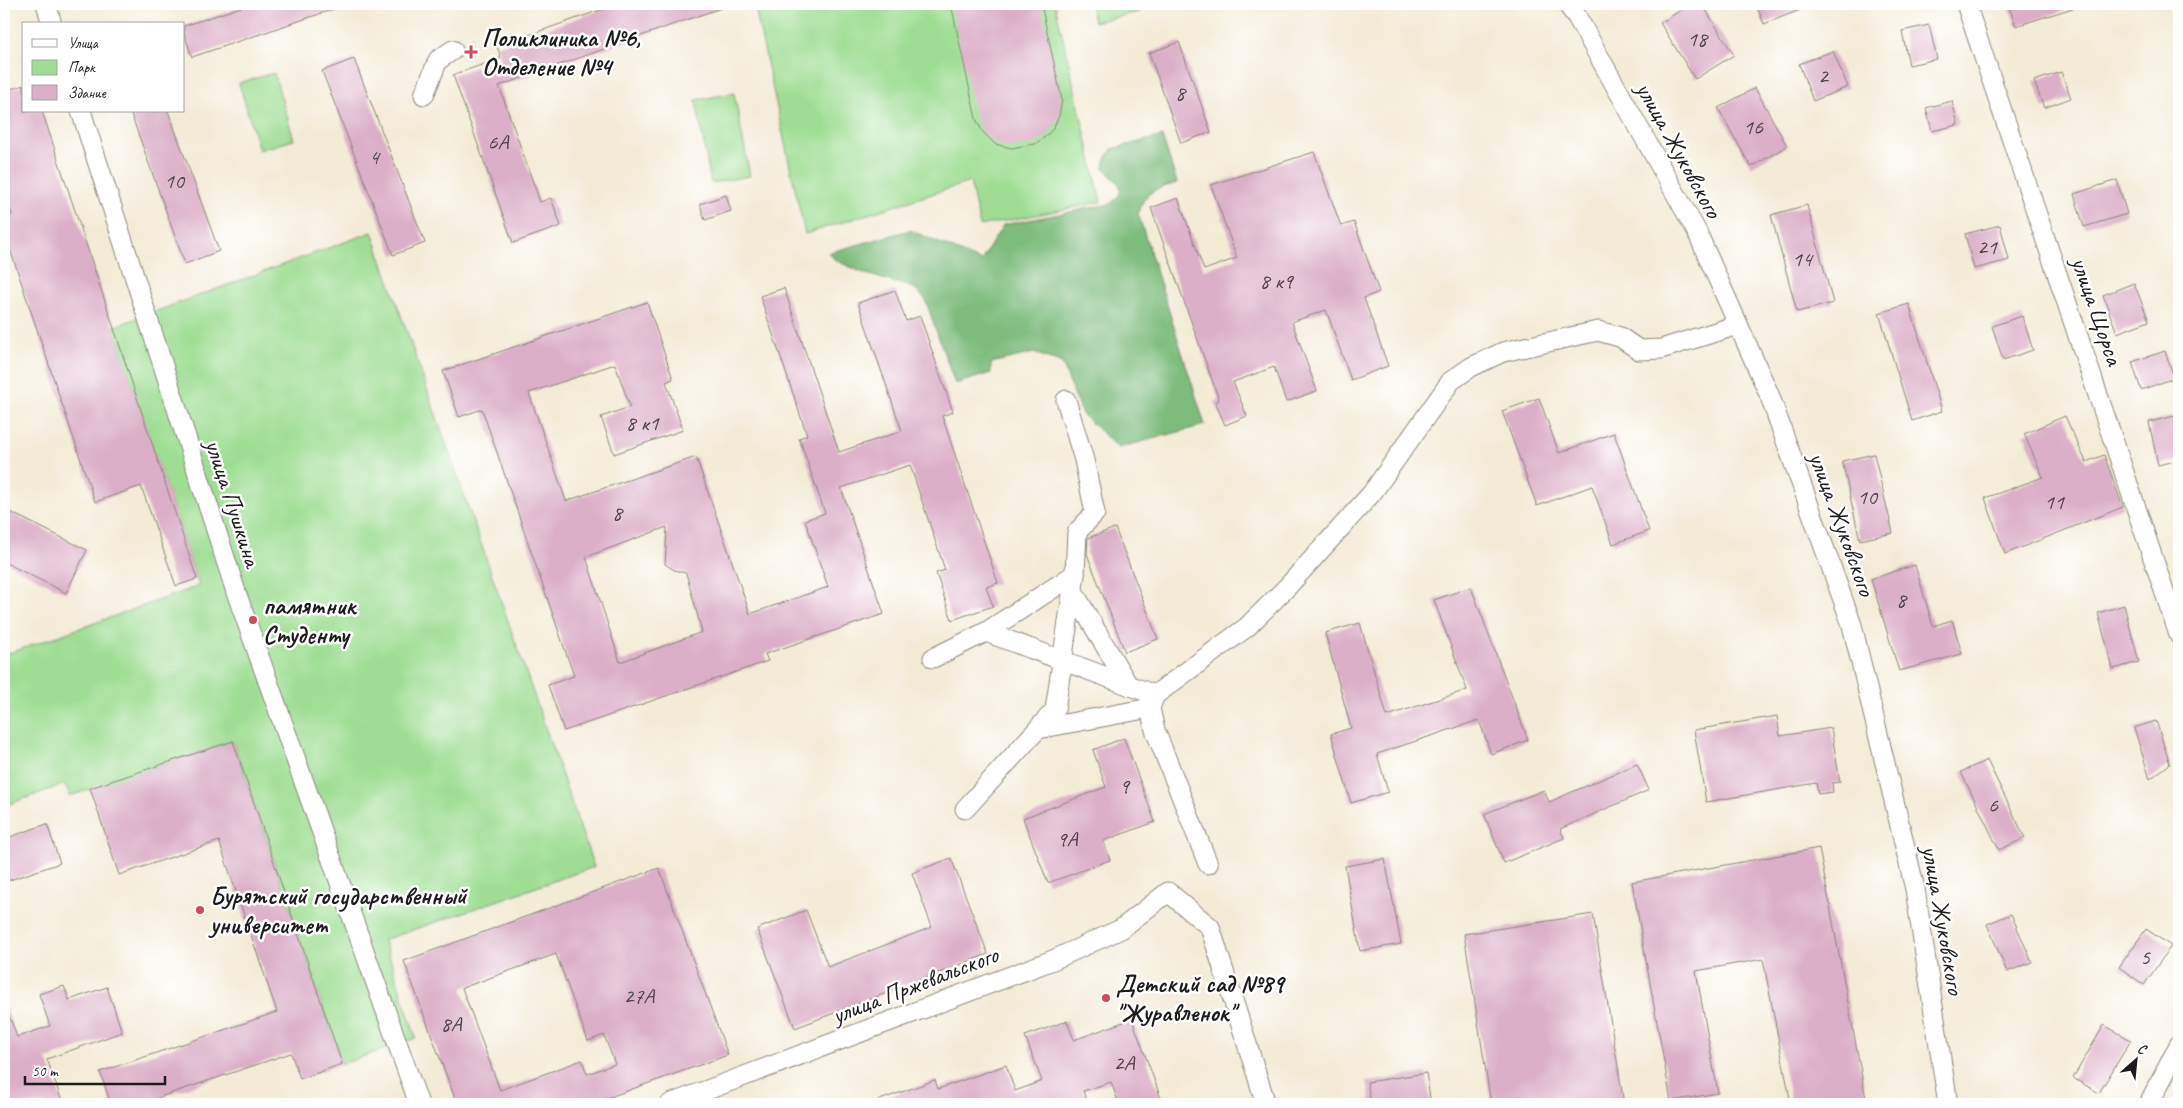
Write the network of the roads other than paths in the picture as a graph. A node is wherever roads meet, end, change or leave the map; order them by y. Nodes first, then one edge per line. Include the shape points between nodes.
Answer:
1 (46, 4) edge
2 (1567, 4) edge
3 (1966, 4) edge
4 (51, 22) edge
5 (453, 50) dead end
6 (424, 95) dead end
7 (81, 112) edge
8 (1738, 325) junction
9 (1066, 400) dead end
10 (1074, 582) junction
11 (986, 632) junction
12 (2179, 635) edge
13 (933, 658) dead end
14 (1063, 661) junction
15 (1128, 685) junction
16 (1152, 702) junction
17 (1038, 729) junction
18 (965, 809) dead end
19 (1208, 864) dead end
20 (2179, 1045) edge
21 (419, 1104) edge
22 (670, 1104) edge
23 (1266, 1104) edge
24 (1948, 1104) edge
25 (2149, 1104) edge

1 - 4 street
2 - 8 street, улица Жуковского via 1578,17 1697,232
3 - 12 street, улица Щорса
5 - 6 street via 438,60
7 - 21 street, улица Пушкина via 236,592
8 - 16 street via 1661,349 1646,350 1639,350 1620,336 1598,331 1503,352 1471,367 1451,381 1372,493 1289,585 1247,627
8 - 24 street, улица Жуковского via 1769,394 1852,625 1915,889
9 - 10 street via 1096,512 1077,532
10 - 11 street
10 - 14 street
10 - 15 street
11 - 13 street
11 - 14 street
14 - 15 street
14 - 17 street via 1055,710
15 - 16 street
16 - 17 street
16 - 19 street via 1156,730
17 - 18 street
20 - 25 street
22 - 23 street, улица Пржевальского via 1053,960 1120,929 1168,892 1210,927

